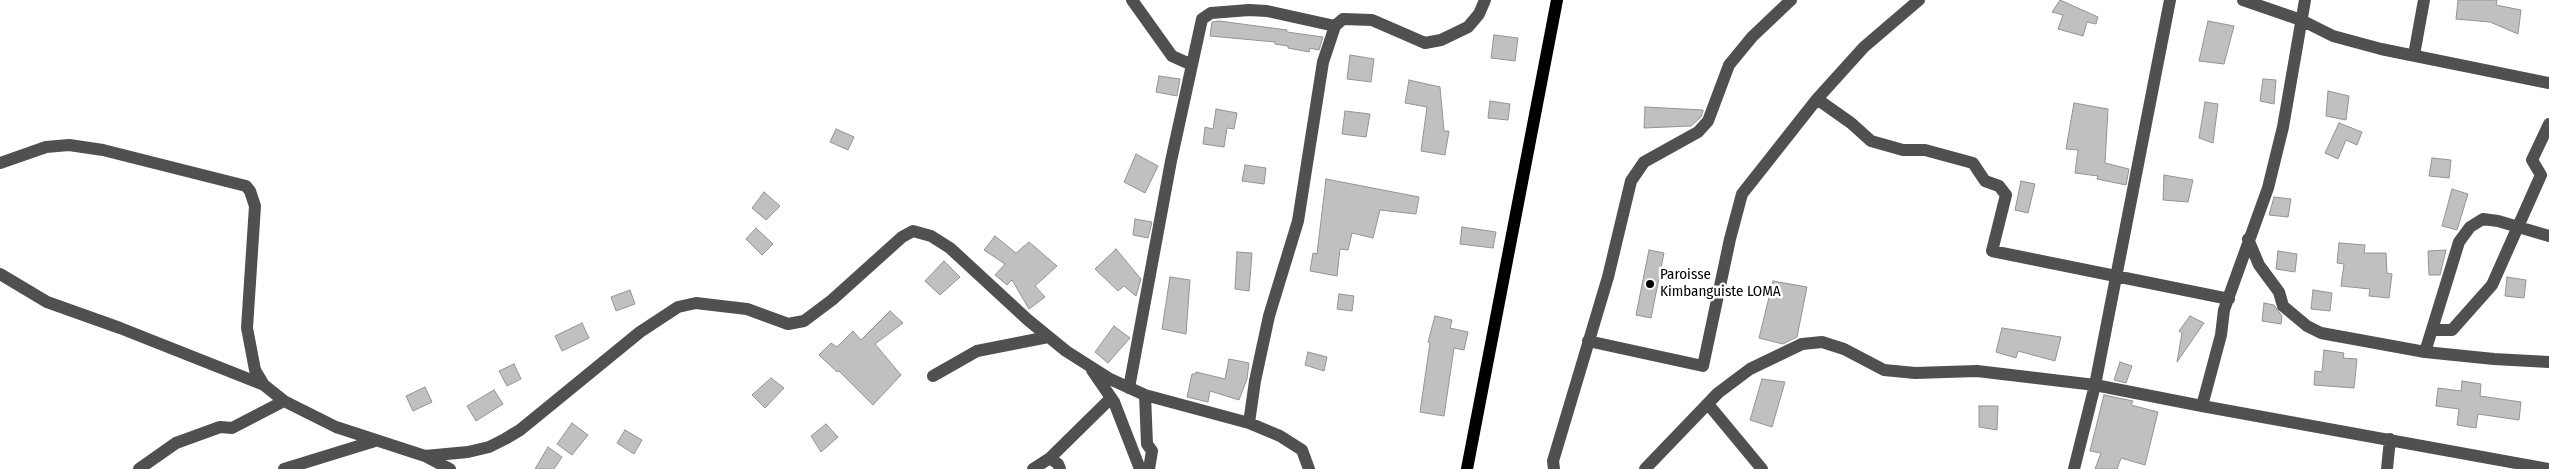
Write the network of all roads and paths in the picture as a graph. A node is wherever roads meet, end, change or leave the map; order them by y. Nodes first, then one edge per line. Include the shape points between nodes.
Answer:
1 (1132, 0) edge
2 (1485, 0) edge
3 (1556, 0) edge
4 (1791, 0) edge
5 (1918, 0) edge
6 (2170, 0) edge
7 (2243, 0) edge
8 (2305, 0) edge
9 (2424, 0) edge
10 (2301, 20) junction
11 (1335, 26) junction
12 (2414, 56) junction
13 (1192, 65) junction
14 (2549, 83) edge
15 (1817, 99) junction
16 (2549, 124) edge
17 (0, 163) edge
18 (2518, 227) junction
19 (2549, 236) edge
20 (2248, 239) junction
21 (0, 274) edge
22 (2116, 276) junction
23 (2228, 298) junction
24 (2432, 330) junction
25 (1048, 336) junction
26 (1588, 342) junction
27 (2425, 352) junction
28 (2549, 362) edge
29 (1090, 366) junction
30 (932, 376) dead end
31 (264, 385) junction
32 (2095, 385) junction
33 (1130, 388) junction
34 (1145, 395) junction
35 (1111, 398) junction
36 (284, 401) junction
37 (1708, 404) junction
38 (2202, 406) junction
39 (1249, 423) junction
40 (2390, 439) junction
41 (375, 441) junction
42 (425, 456) junction
43 (1050, 458) junction
44 (139, 469) edge
45 (284, 469) edge
46 (450, 469) edge
47 (1033, 469) edge
48 (1060, 469) edge
49 (1140, 469) edge
50 (1149, 469) edge
51 (1309, 469) edge
52 (1467, 469) edge
53 (1554, 469) edge
54 (1646, 469) edge
55 (1762, 469) edge
56 (2074, 469) edge
57 (2387, 469) edge
58 (2549, 469) edge

1 - 13 street via 1172,56
2 - 11 street via 1468,27 1441,40 1425,43 1372,20 1343,19
3 - 52 main road
4 - 26 street via 1729,64 1708,121 1698,132 1644,162 1631,181 1608,277
5 - 15 street via 1864,47
6 - 22 street
7 - 10 street
8 - 10 street
9 - 12 street
10 - 12 street via 2333,36
10 - 20 street via 2283,127 2265,197
11 - 13 street via 1268,12 1211,12 1202,19
11 - 39 street via 1323,62 1298,221 1269,316
12 - 14 street
13 - 33 street
15 - 22 street via 1871,141 1903,150 1925,150 1973,163 1985,181 1999,186 2006,195 1992,251
15 - 26 street via 1742,194 1703,366
16 - 18 street via 2532,160 2541,175
17 - 31 street via 46,147 69,145 103,150 246,186 255,206 247,328 254,370
18 - 19 street
18 - 24 street via 2492,284 2452,330
18 - 24 street via 2483,219 2470,227 2459,242
20 - 23 street
20 - 27 street via 2259,265 2279,292 2284,306 2307,326 2321,333
21 - 31 street via 47,302
22 - 23 street
22 - 32 street
23 - 38 street
24 - 27 street
25 - 29 street
25 - 30 street via 977,350
25 - 42 street via 950,248 931,236 913,231 804,321 788,324 747,309 696,303 678,307 640,332 505,439 468,452
26 - 53 street via 1553,461
27 - 28 street
29 - 33 street
29 - 35 street
31 - 36 street
32 - 37 street via 1977,371 1915,373 1884,370 1844,349 1822,342 1802,344 1775,355 1750,369
32 - 38 street
32 - 56 street
33 - 34 street
34 - 39 street
34 - 50 street via 1147,444 1152,451
35 - 43 street
35 - 49 street
36 - 41 street via 336,427
36 - 44 street via 232,428 220,427 176,444
37 - 54 street
37 - 55 street
38 - 40 street
39 - 51 street via 1292,442 1302,450
40 - 57 street
40 - 58 street
41 - 42 street
41 - 45 street
42 - 46 street
43 - 47 street
43 - 48 street

